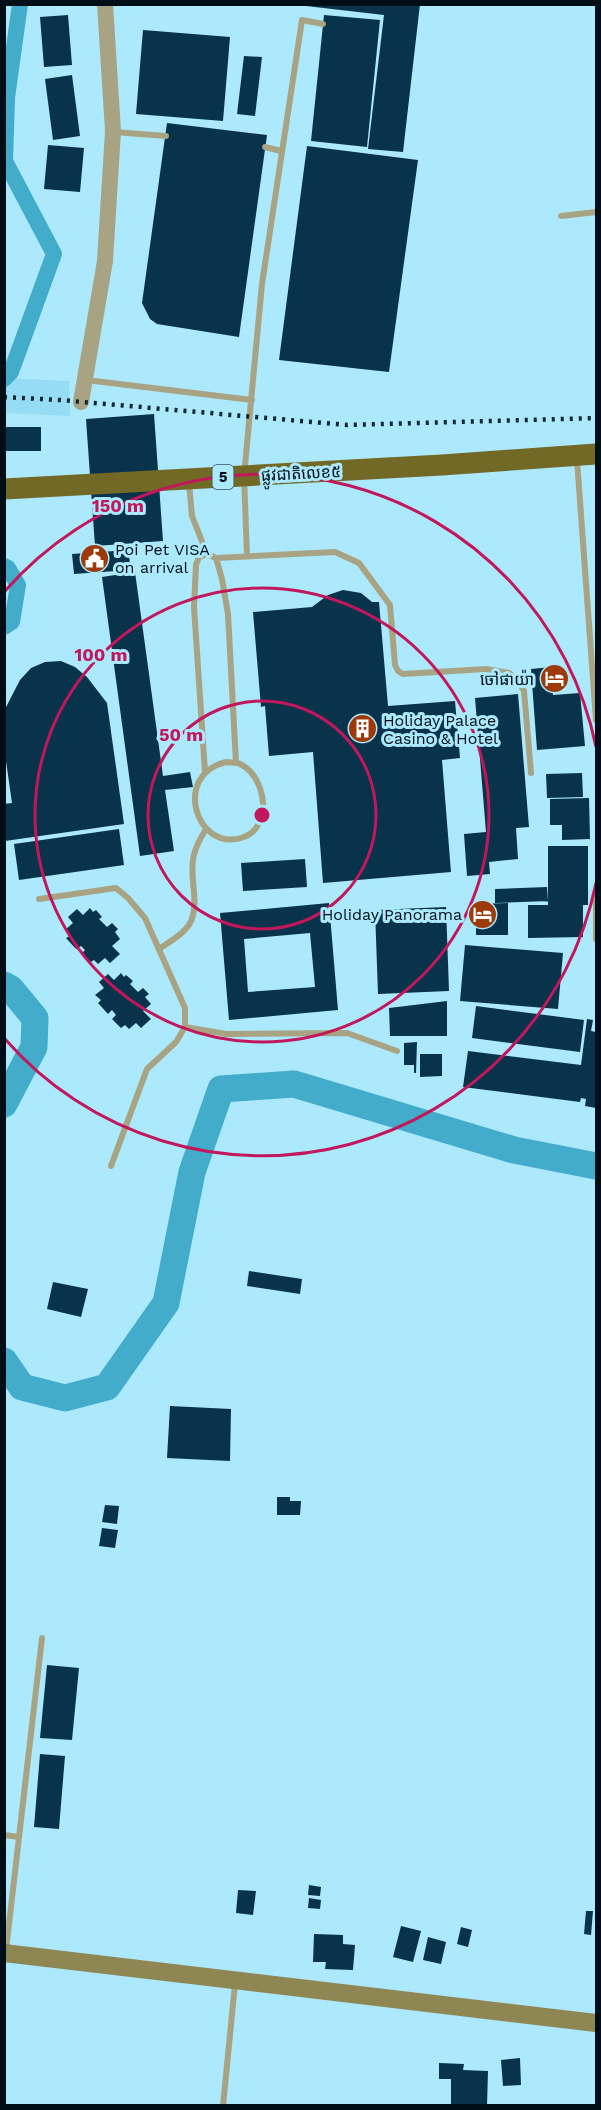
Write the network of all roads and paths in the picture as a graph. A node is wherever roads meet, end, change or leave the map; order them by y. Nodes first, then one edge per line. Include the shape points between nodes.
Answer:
1 (105, 4) edge
2 (323, 24) dead end
3 (113, 132) junction
4 (166, 136) dead end
5 (265, 147) dead end
6 (281, 151) junction
7 (597, 212) edge
8 (561, 216) dead end
9 (85, 380) junction
10 (252, 400) junction
11 (81, 402) dead end
12 (587, 454) edge
13 (244, 476) junction
14 (189, 479) junction
15 (4, 489) edge
16 (207, 554) junction
17 (247, 556) junction
18 (216, 558) junction
19 (596, 712) edge
20 (597, 720) edge
21 (236, 763) junction
22 (205, 772) junction
23 (531, 773) dead end
24 (206, 829) junction
25 (597, 895) edge
26 (39, 899) dead end
27 (597, 939) edge
28 (159, 949) junction
29 (185, 1027) junction
30 (398, 1051) dead end
31 (111, 1166) dead end
32 (42, 1638) dead end
33 (4, 1835) edge
34 (19, 1837) junction
35 (5, 1953) edge
36 (236, 1980) junction
37 (597, 2023) edge
38 (224, 2106) edge

1 - 3 street
2 - 6 lane via 302,20
3 - 4 lane
3 - 9 street via 105,261
5 - 6 lane
6 - 10 lane via 262,284
7 - 8 lane
9 - 10 lane
9 - 11 street
10 - 13 lane
12 - 13 highway, ផ្លូវជាតិលេខ៥ / 5
12 - 19 lane
13 - 14 highway, ផ្លូវជាតិលេខ៥ / 5
13 - 17 lane
14 - 15 highway, ផ្លូវជាតិលេខ៥ / 5
14 - 16 lane via 192,516
16 - 18 lane
16 - 22 lane via 199,557 196,565 194,607
17 - 18 lane
17 - 23 lane via 335,552 359,563 390,605 395,665 403,674 486,669 508,672 524,691
18 - 21 lane via 228,614
19 - 20 lane
21 - 22 lane via 214,765
21 - 24 lane via 257,781 262,793 258,827 250,835 225,841
22 - 24 lane via 194,798
24 - 28 lane via 193,856 195,902 191,923
25 - 27 lane
26 - 28 lane via 116,888 145,918
28 - 29 lane via 185,1008
29 - 30 lane via 226,1034 347,1033
29 - 31 lane via 176,1042 147,1069
32 - 34 lane
33 - 34 lane
34 - 35 lane
35 - 36 main road
36 - 37 main road
36 - 38 lane

